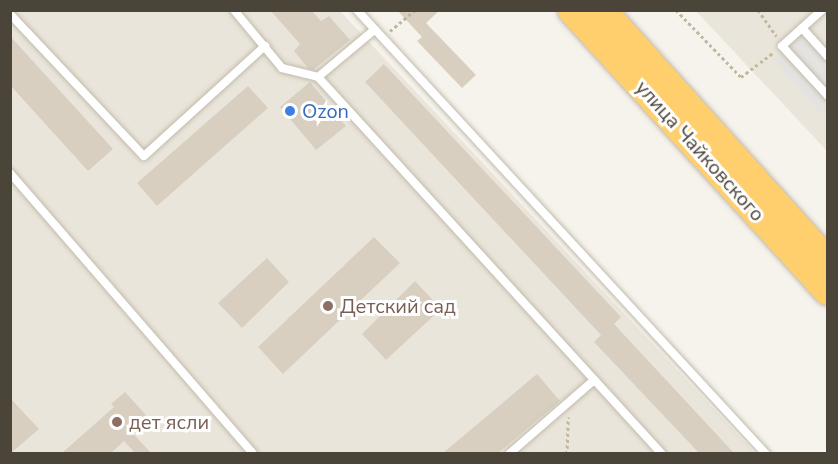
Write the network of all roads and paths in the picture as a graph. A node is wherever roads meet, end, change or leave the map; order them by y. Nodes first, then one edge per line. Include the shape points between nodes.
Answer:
1 (234, 10) edge
2 (357, 10) edge
3 (415, 10) edge
4 (572, 10) edge
5 (602, 10) edge
6 (676, 10) edge
7 (758, 10) edge
8 (822, 10) edge
9 (10, 14) edge
10 (802, 28) junction
11 (374, 30) junction
12 (381, 38) junction
13 (265, 46) junction
14 (782, 46) junction
15 (828, 57) edge
16 (318, 77) junction
17 (828, 96) edge
18 (10, 172) edge
19 (828, 262) edge
20 (828, 291) edge
21 (594, 380) junction
22 (568, 403) junction
23 (253, 453) edge
24 (508, 453) edge
25 (567, 453) edge
26 (662, 453) edge
27 (766, 453) edge

1 - 13 lane
2 - 11 lane
3 - 12 path
4 - 20 highway, улица Чайковского
5 - 19 highway, улица Чайковского
6 - 14 path via 741,77 749,75
7 - 14 path
8 - 10 lane
9 - 13 lane via 144,156
10 - 14 lane
10 - 15 lane
11 - 12 lane
11 - 16 lane
12 - 27 lane
13 - 16 lane via 282,68
14 - 17 lane
16 - 21 lane
18 - 23 lane
21 - 22 lane
21 - 26 lane
22 - 24 lane
22 - 25 path

